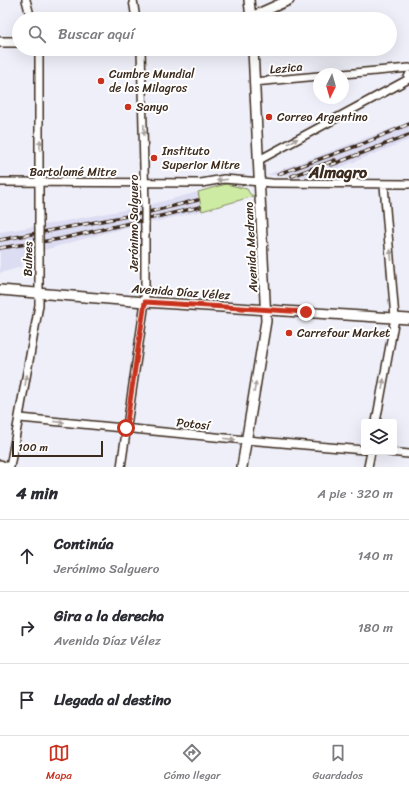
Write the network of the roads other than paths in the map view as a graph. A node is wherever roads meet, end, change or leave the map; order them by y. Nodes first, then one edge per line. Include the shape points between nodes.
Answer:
1 (26, 0) edge
2 (133, 0) edge
3 (250, 0) edge
4 (289, 0) edge
5 (29, 12) edge
6 (135, 12) edge
7 (251, 12) edge
8 (264, 12) edge
9 (0, 42) edge
10 (12, 42) edge
11 (39, 56) edge
12 (141, 56) edge
13 (253, 56) edge
14 (408, 72) edge
15 (349, 74) edge
16 (313, 77) edge
17 (254, 82) junction
18 (259, 160) junction
19 (0, 182) edge
20 (39, 183) junction
21 (144, 183) junction
22 (260, 183) junction
23 (409, 184) edge
24 (384, 185) junction
25 (0, 290) edge
26 (39, 294) junction
27 (145, 302) junction
28 (266, 310) junction
29 (395, 318) junction
30 (409, 319) edge
31 (20, 418) junction
32 (377, 419) edge
33 (126, 428) junction
34 (246, 440) junction
35 (361, 450) edge
36 (397, 453) edge
37 (409, 454) edge
38 (370, 455) edge
39 (0, 464) edge
40 (9, 467) edge
41 (121, 467) edge
42 (242, 467) edge
43 (368, 467) edge

1 - 5 street
2 - 6 street
3 - 7 main road
4 - 8 main road
9 - 10 main road
20 -> 11 street, Bulnes
12 -> 21 street, Jerónimo Salguero
13 - 17 main road, Avenida Medrano
14 - 15 street
18 -> 14 street via 407,80
16 - 17 street, Lezica
17 - 18 main road, Avenida Medrano
18 - 22 main road, Avenida Medrano
19 - 20 street, Bartolomé Mitre
20 - 21 street, Bartolomé Mitre
20 - 26 street, Bulnes, bridge
22 -> 21 street, Bartolomé Mitre via 224,179 201,183
21 - 27 street, Jerónimo Salguero, bridge
22 - 24 street, Bartolomé Mitre
22 - 28 main road, Avenida Medrano
23 - 24 street, Bartolomé Mitre
29 -> 24 street
25 - 26 main road, Avenida Díaz Vélez
26 - 27 main road, Avenida Díaz Vélez
31 -> 26 street, Bulnes
27 - 28 main road, Avenida Díaz Vélez
27 - 33 street, Jerónimo Salguero
28 - 29 main road, Avenida Díaz Vélez
34 -> 28 main road, Avenida Medrano via 265,330
29 - 30 main road, Avenida Díaz Vélez
32 -> 29 street
31 -> 33 street, Potosí
31 - 40 street, Bulnes
33 -> 34 street, Potosí
33 - 41 street, Jerónimo Salguero
34 - 35 street, Potosí
34 - 42 main road, Avenida Medrano
36 - 37 street
38 - 43 street
39 - 40 street

